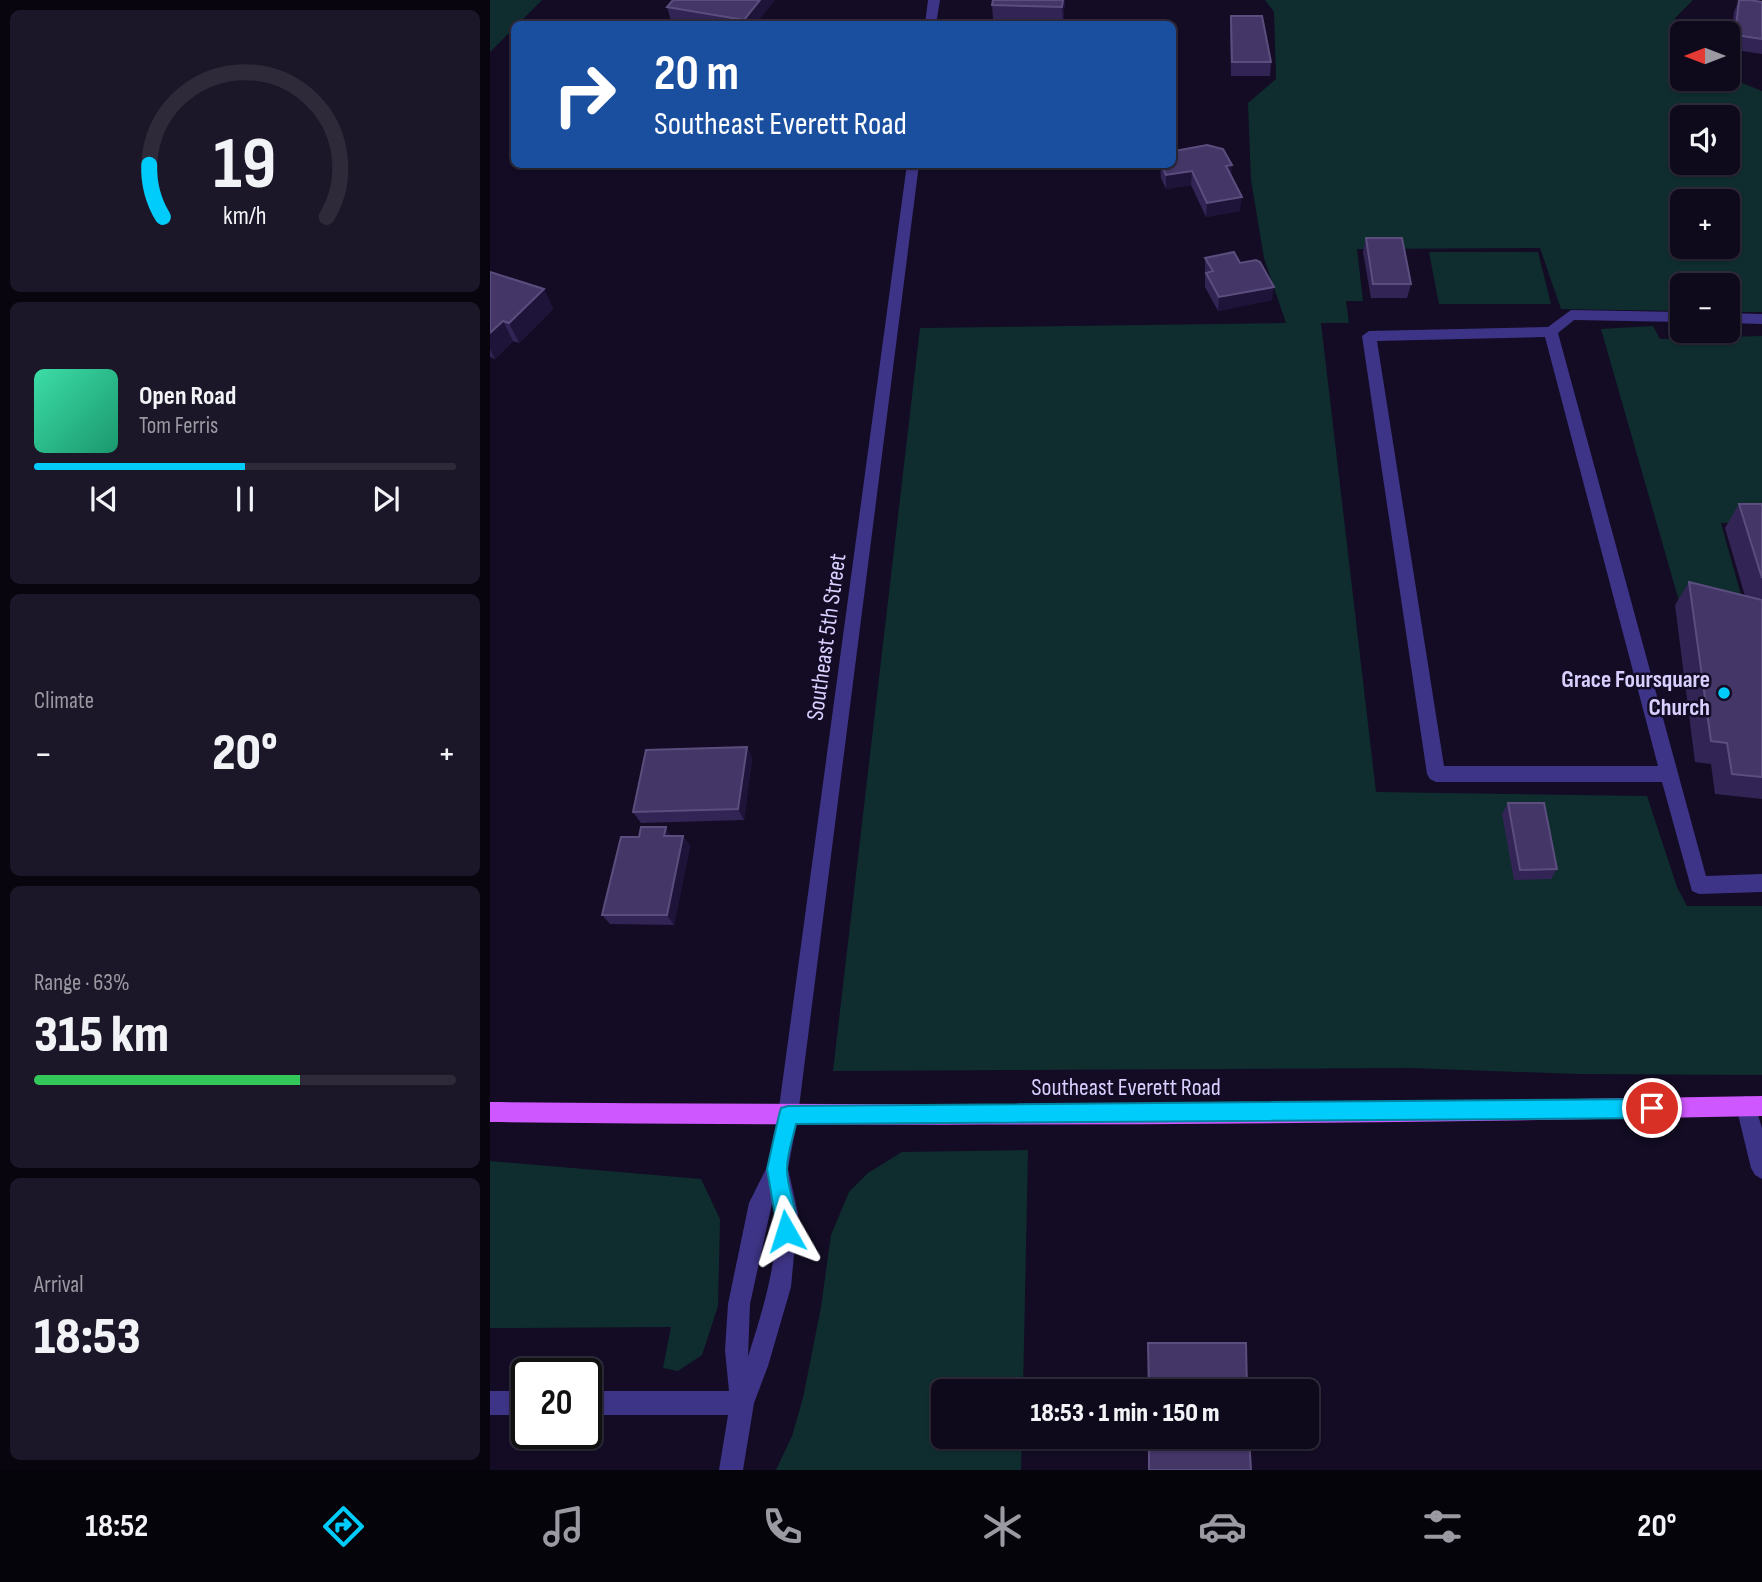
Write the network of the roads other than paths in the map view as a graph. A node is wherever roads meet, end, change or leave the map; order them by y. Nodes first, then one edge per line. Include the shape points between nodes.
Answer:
1 (934, 0) edge
2 (931, 21) edge
3 (912, 168) edge
4 (1670, 317) edge
5 (1740, 318) edge
6 (1762, 319) edge
7 (1551, 332) junction
8 (1669, 774) junction
9 (1762, 883) edge
10 (1754, 1106) edge
11 (490, 1112) edge
12 (788, 1115) junction
13 (1762, 1168) edge
14 (777, 1169) junction
15 (490, 1403) edge
16 (511, 1403) edge
17 (602, 1403) edge
18 (742, 1403) junction
19 (731, 1470) edge

1 - 2 street
3 - 12 street, Southeast 5th Street
4 - 7 street via 1571,315
5 - 6 street
7 - 8 street
7 - 8 street via 1368,336 1436,774
8 - 9 street via 1699,885
10 - 12 main road, Southeast Everett Road
10 - 13 street
11 - 12 main road, Southeast Everett Road
12 - 14 street, Southeast 5th Street
14 - 18 street via 760,1203 738,1304 736,1350
14 - 18 street via 787,1213 780,1287
15 - 16 street
17 - 18 street
18 - 19 street

